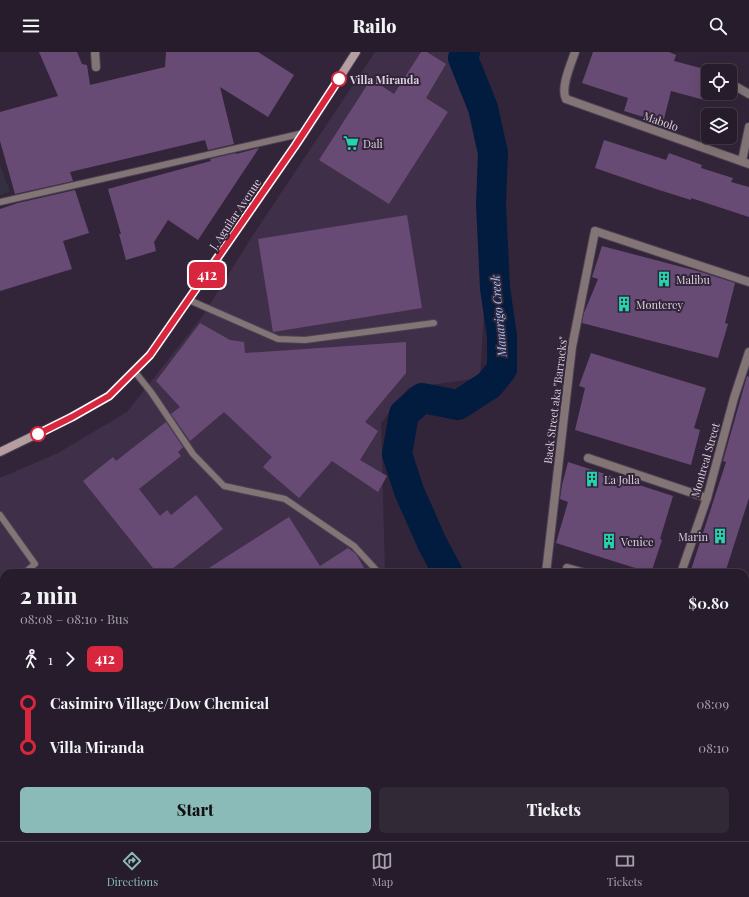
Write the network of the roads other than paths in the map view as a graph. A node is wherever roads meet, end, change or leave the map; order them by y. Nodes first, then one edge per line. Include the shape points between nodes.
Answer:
1 (95, 52) edge
2 (356, 52) edge
3 (575, 52) edge
4 (96, 67) dead end
5 (737, 86) edge
6 (749, 94) edge
7 (749, 126) edge
8 (304, 133) junction
9 (745, 162) edge
10 (0, 202) edge
11 (749, 282) edge
12 (189, 300) junction
13 (434, 323) dead end
14 (749, 352) edge
15 (135, 372) junction
16 (0, 452) edge
17 (588, 458) dead end
18 (707, 498) junction
19 (0, 515) edge
20 (567, 568) dead end
21 (29, 569) edge
22 (375, 569) edge
23 (546, 569) edge
24 (571, 569) edge
25 (682, 569) edge

1 - 4 street
2 - 8 main road, J. Aguilar Avenue
3 - 9 street, Mabolo via 564,88 566,99
5 - 6 street
7 - 9 street
8 - 10 lane
8 - 12 main road, J. Aguilar Avenue
11 - 23 street, Back Street aka "Barracks" via 595,232 572,346
12 - 13 lane via 278,340 305,340
12 - 15 main road, J. Aguilar Avenue
14 - 18 street, Montreal Street
15 - 16 main road, J. Aguilar Avenue via 109,396
15 - 22 lane via 194,454 224,486 285,499 354,546
17 - 18 street
18 - 25 street, Montreal Street
19 - 21 lane via 35,564
20 - 24 street

